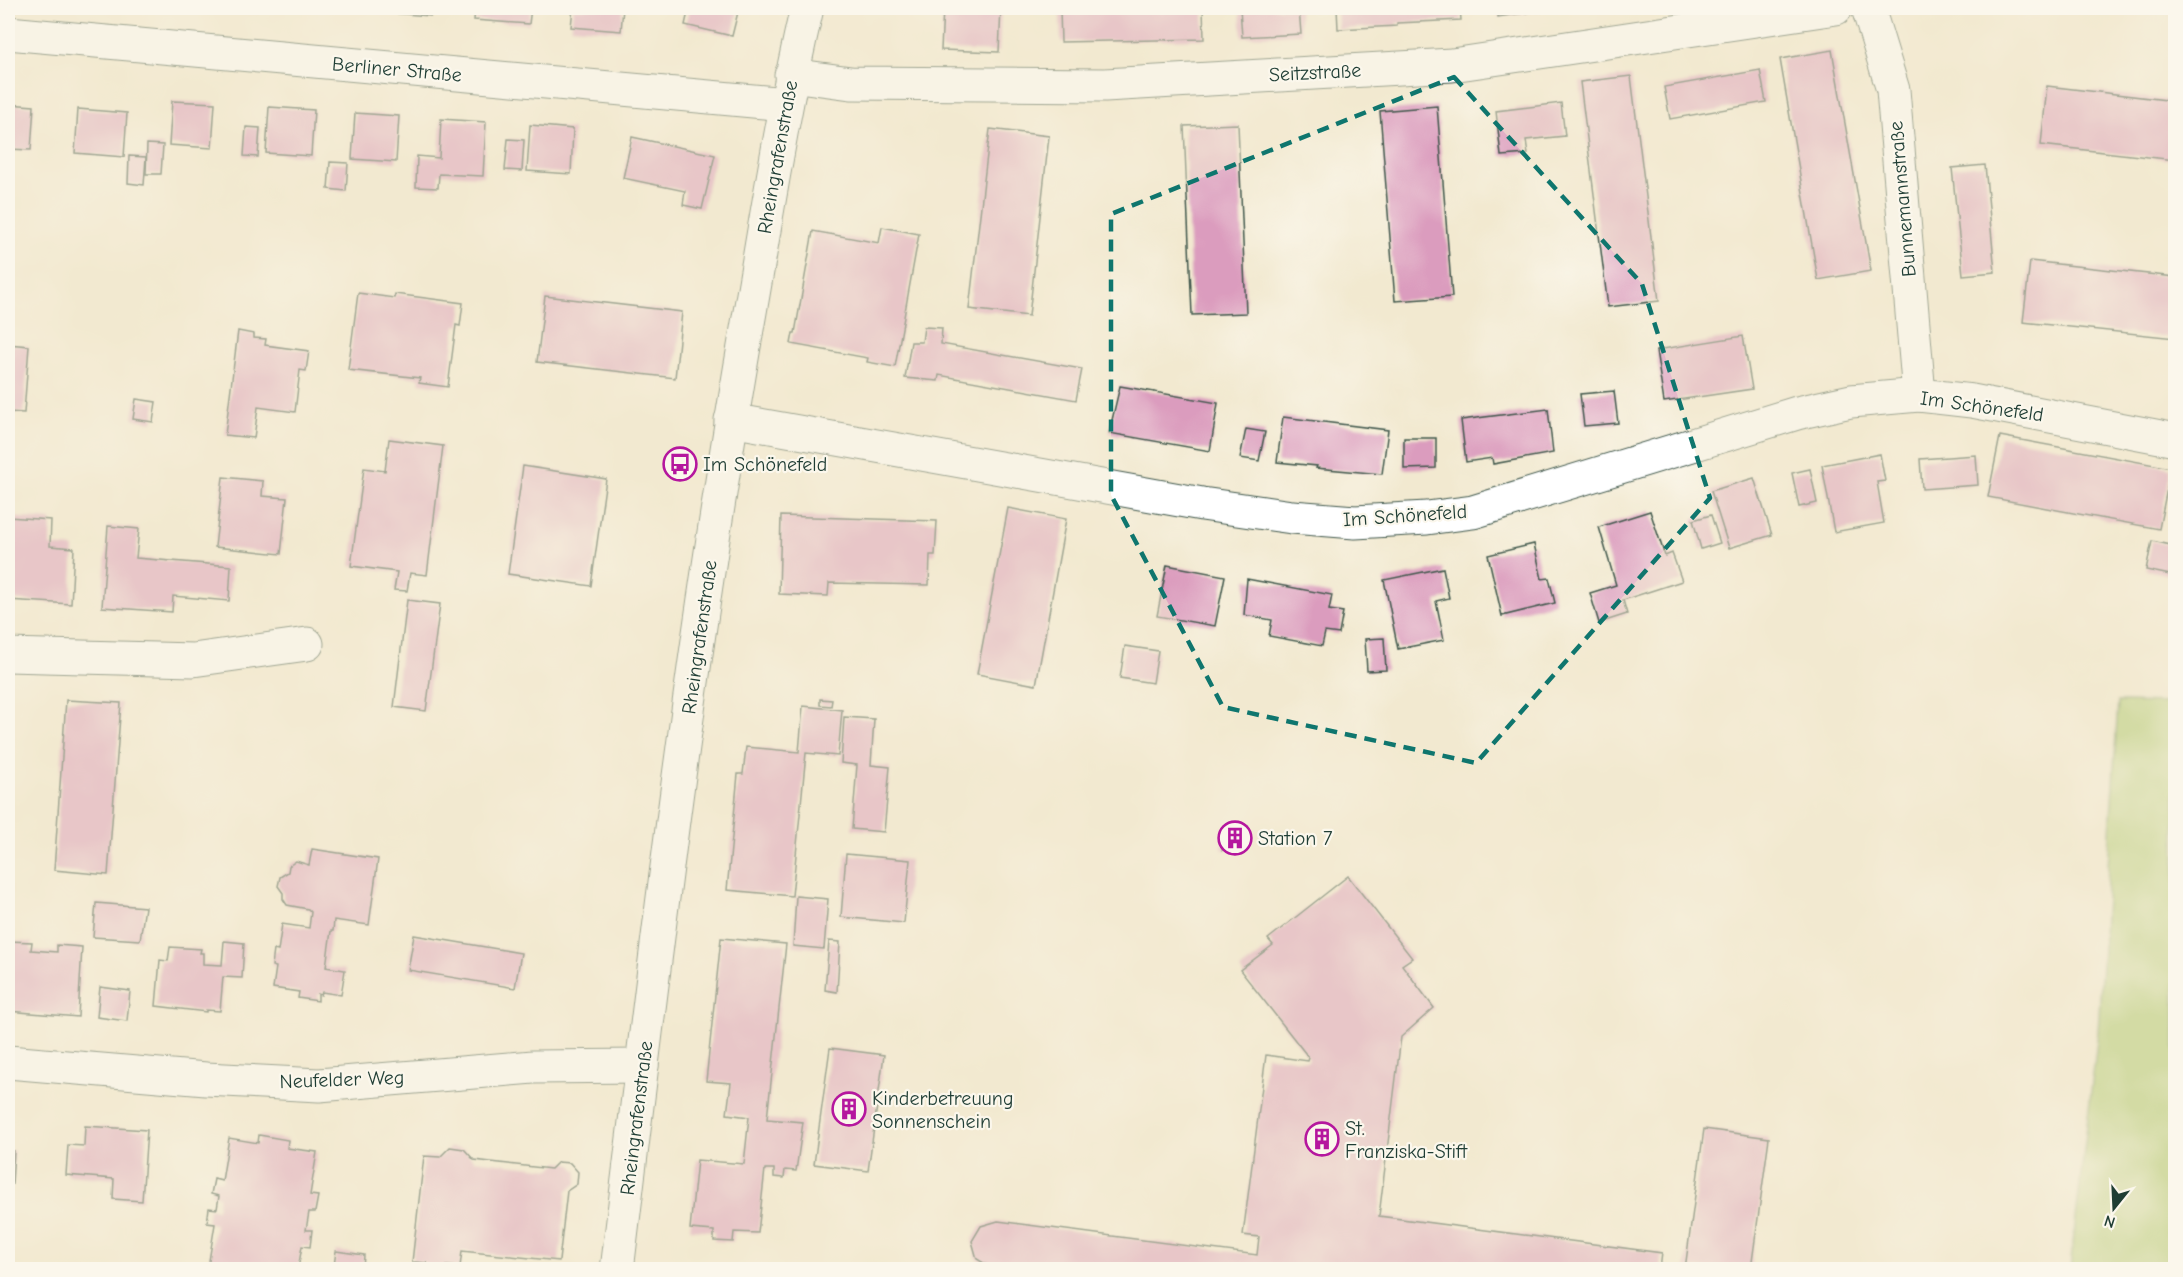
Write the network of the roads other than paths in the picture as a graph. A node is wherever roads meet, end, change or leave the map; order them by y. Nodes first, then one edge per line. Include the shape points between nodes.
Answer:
1 (807, 8) edge
2 (1836, 8) edge
3 (1868, 8) edge
4 (8, 33) edge
5 (788, 89) junction
6 (1919, 395) junction
7 (731, 420) junction
8 (2175, 440) edge
9 (307, 644) dead end
10 (8, 656) edge
11 (8, 1062) edge
12 (642, 1066) junction
13 (617, 1269) edge

1 - 5 street, Rheingrafenstraße
2 - 5 street, Seitzstraße via 1452,64 1105,85 852,83
3 - 6 street, Bunnemannstraße via 1893,90
4 - 5 street, Berliner Straße
5 - 7 street, Rheingrafenstraße
6 - 7 street, Im Schönefeld via 1851,400 1797,413 1473,512 1355,522 1202,504
6 - 8 street, Im Schönefeld via 1972,401
7 - 12 street, Rheingrafenstraße
9 - 10 street via 193,660
11 - 12 street, Neufelder Weg via 319,1084 533,1067
12 - 13 street, Rheingrafenstraße

